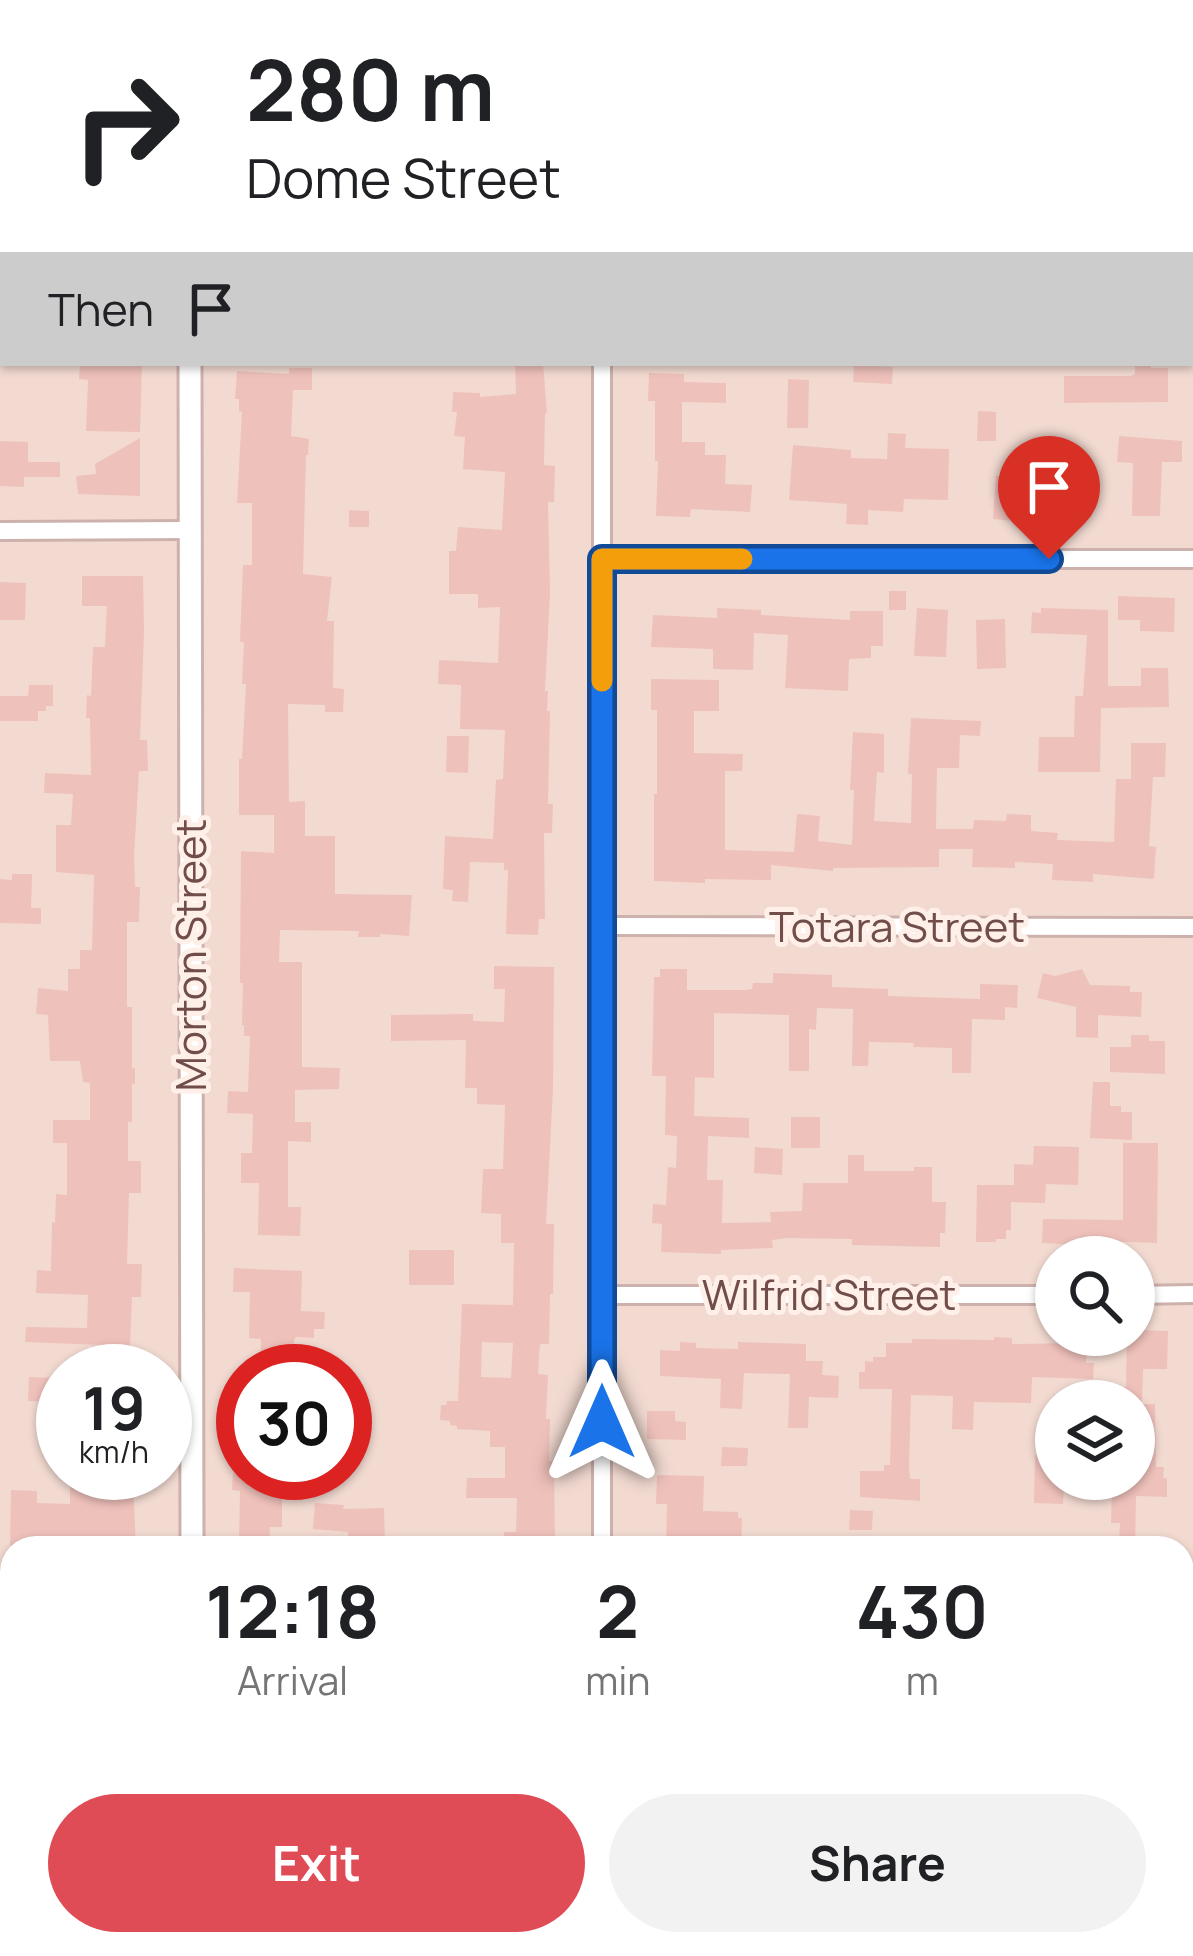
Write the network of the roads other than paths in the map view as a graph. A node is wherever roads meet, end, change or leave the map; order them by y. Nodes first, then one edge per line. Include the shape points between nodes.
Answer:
1 (190, 366) edge
2 (602, 366) edge
3 (0, 530) edge
4 (190, 530) junction
5 (602, 559) junction
6 (1193, 559) edge
7 (602, 926) junction
8 (1193, 927) edge
9 (1035, 1294) edge
10 (1155, 1294) edge
11 (1193, 1294) edge
12 (601, 1295) junction
13 (192, 1536) edge
14 (602, 1536) edge

1 - 4 street, Morton Street
2 - 5 street
3 - 4 street
4 - 13 street, Morton Street
5 - 6 street
5 - 7 street
7 - 8 street, Totara Street
7 - 12 street
9 - 12 street, Wilfrid Street
10 - 11 street
12 - 14 street

